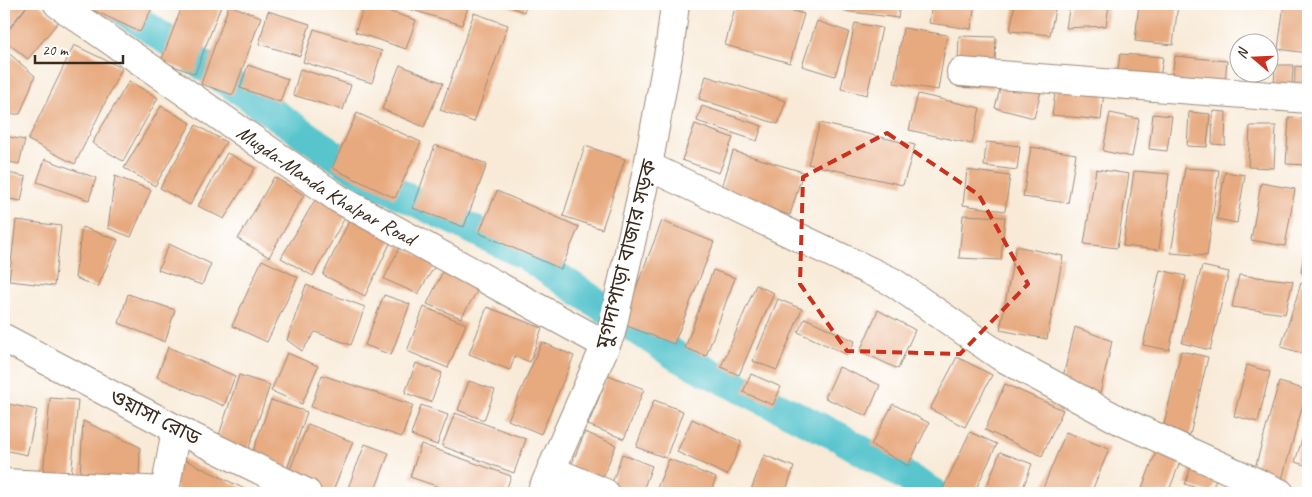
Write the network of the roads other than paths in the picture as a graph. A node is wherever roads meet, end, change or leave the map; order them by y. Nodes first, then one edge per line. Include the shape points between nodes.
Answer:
1 (58, 4) edge
2 (675, 4) edge
3 (961, 72) dead end
4 (1308, 99) edge
5 (648, 166) junction
6 (4, 338) edge
7 (608, 339) junction
8 (176, 429) junction
9 (546, 482) edge
10 (4, 483) edge
11 (307, 493) edge
12 (605, 493) edge
13 (1280, 493) edge

1 - 7 street, Mugda-Manda Khalpar Road via 339,199
2 - 5 street, মুগদাপাড়া বাজার সড়ক
3 - 4 street
5 - 7 street, মুগদাপাড়া বাজার সড়ক
5 - 13 street via 893,282 1000,356 1119,420
6 - 8 street, ওয়াসা রোড
7 - 9 street, মুগদাপাড়া বাজার সড়ক
8 - 10 street via 165,492
8 - 11 street, ওয়াসা রোড
9 - 12 street

